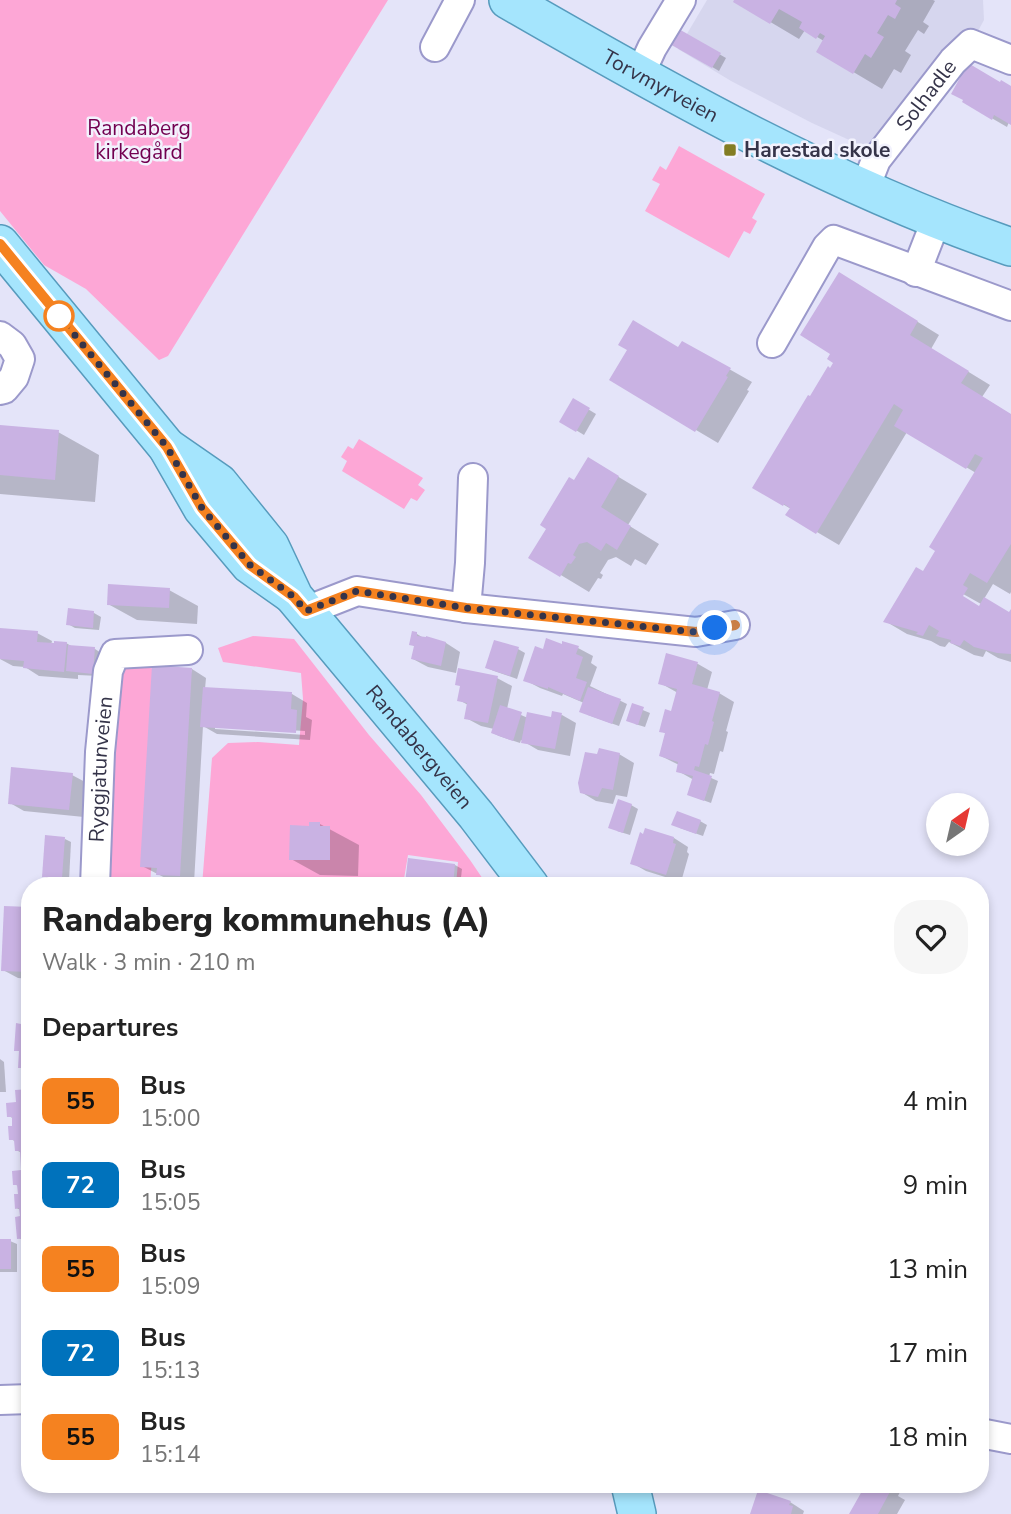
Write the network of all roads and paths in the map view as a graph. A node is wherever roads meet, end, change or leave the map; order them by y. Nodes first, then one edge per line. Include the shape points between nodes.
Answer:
1 (460, 0) edge
2 (508, 0) edge
3 (681, 0) edge
4 (435, 47) dead end
5 (1011, 60) edge
6 (640, 74) junction
7 (865, 188) junction
8 (937, 218) junction
9 (0, 244) edge
10 (1011, 247) edge
11 (916, 272) junction
12 (1011, 306) edge
13 (0, 336) edge
14 (772, 343) dead end
15 (0, 390) edge
16 (473, 478) dead end
17 (300, 604) junction
18 (466, 608) junction
19 (735, 625) dead end
20 (188, 650) dead end
21 (94, 877) edge
22 (523, 877) edge
23 (21, 1399) edge
24 (0, 1400) edge
25 (989, 1435) edge
26 (1011, 1439) edge
27 (632, 1493) edge
28 (637, 1514) edge

1 - 4 street
2 - 6 main road, Torvmyrveien
3 - 6 street
5 - 7 street, Solhadle via 971,44 876,160
6 - 7 main road, Torvmyrveien
7 - 8 main road, Torvmyrveien
8 - 10 main road, Torvmyrveien
8 - 11 street
9 - 17 main road, Randabergveien via 167,447 219,483 270,546
11 - 12 street
11 - 14 street via 834,240
13 - 15 street via 20,359 14,377
16 - 18 street
17 - 18 street via 357,591
17 - 22 main road, Randabergveien
18 - 19 street via 696,632
20 - 21 street, Ryggjatunveien via 115,654 108,671 101,738
23 - 24 street
25 - 26 street
27 - 28 main road

